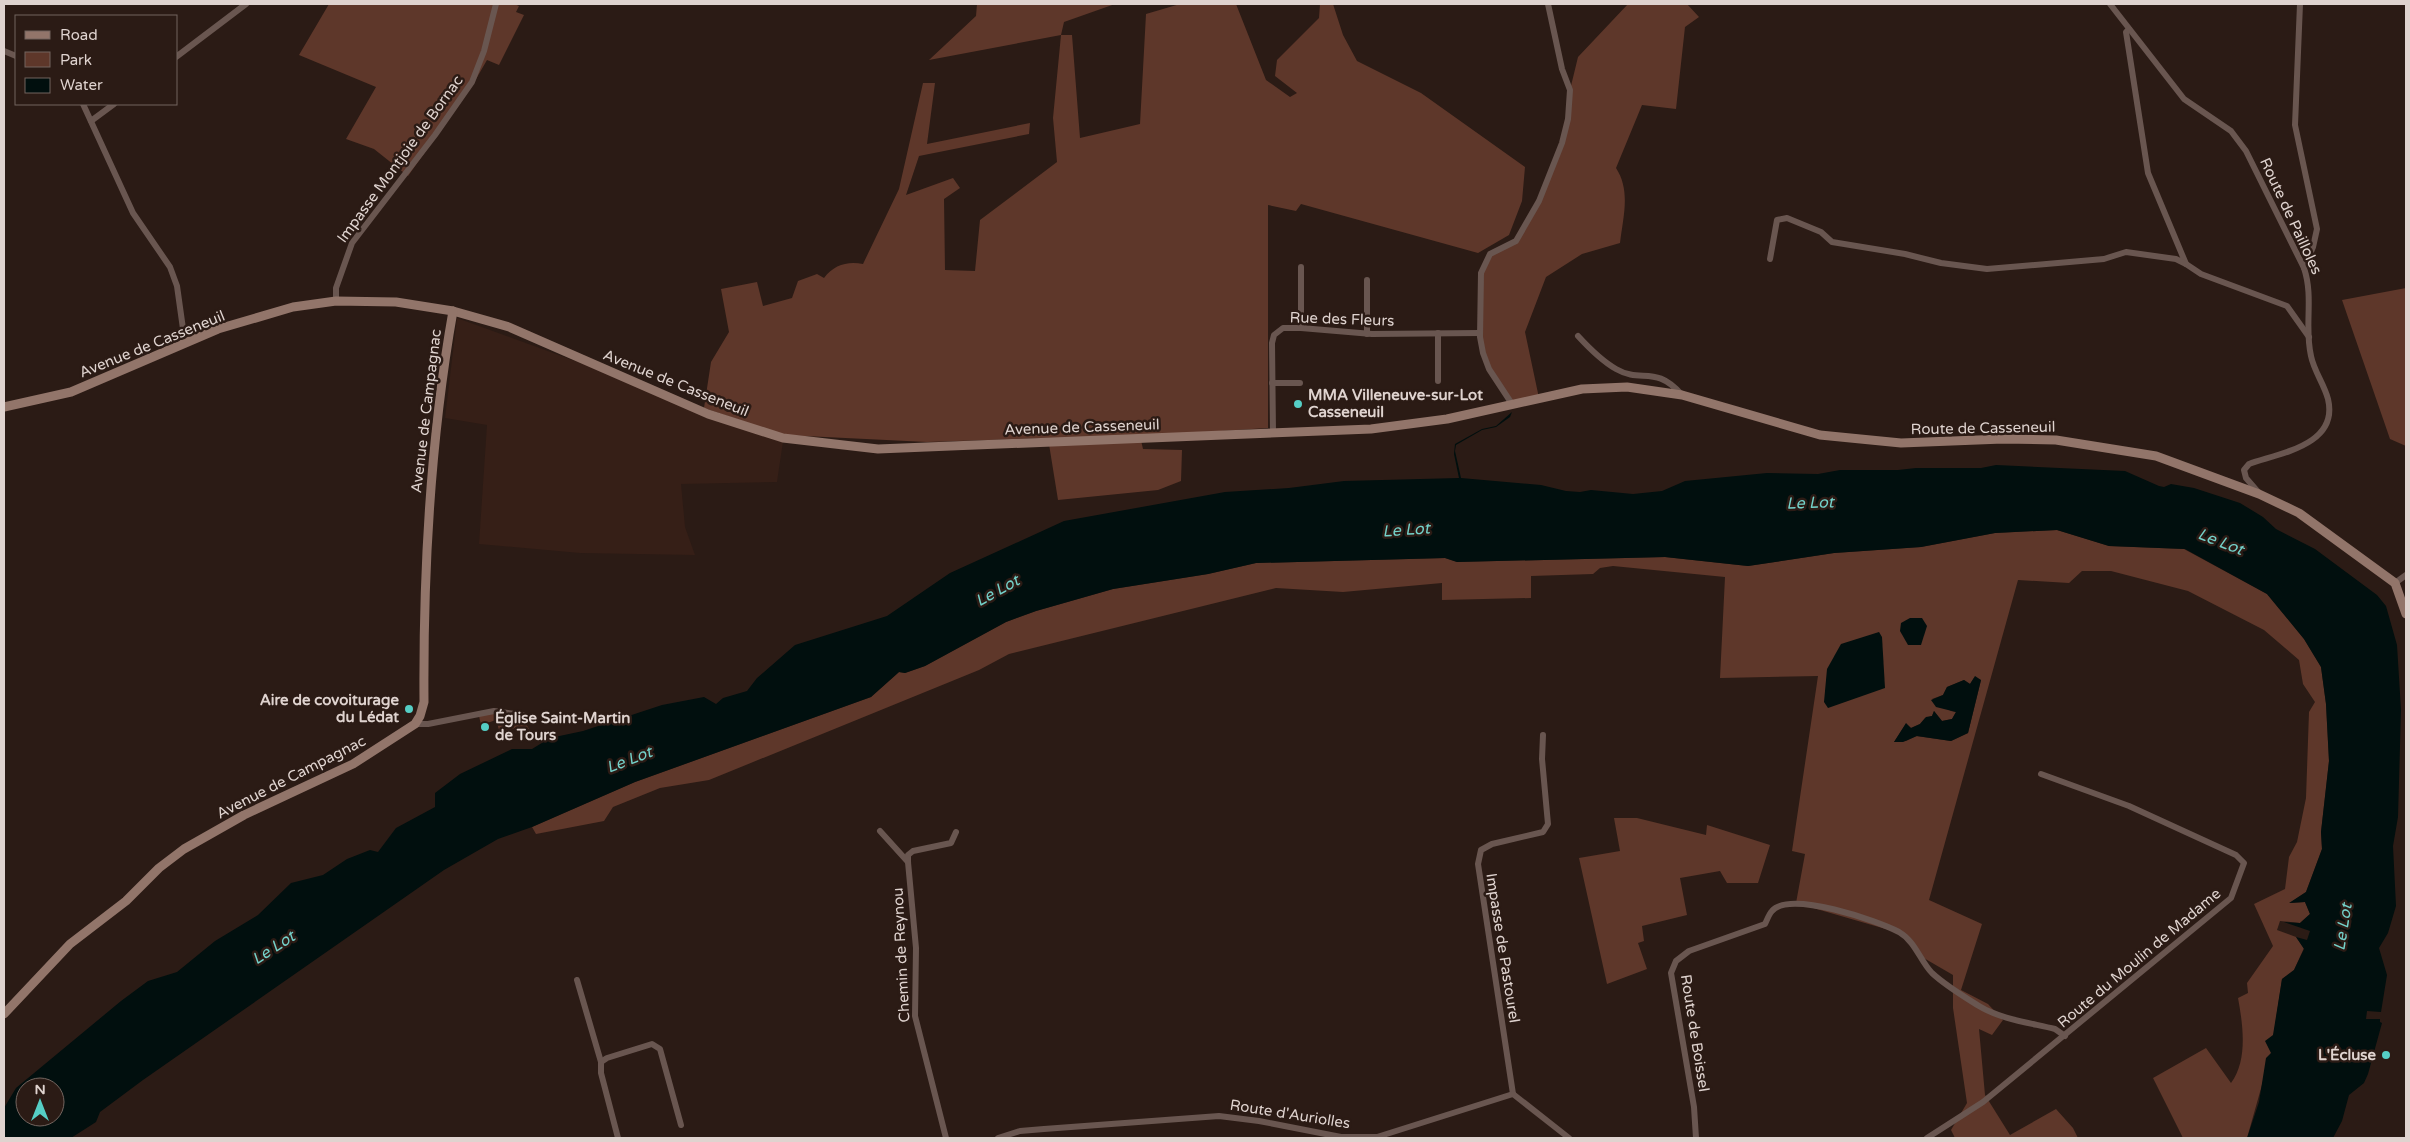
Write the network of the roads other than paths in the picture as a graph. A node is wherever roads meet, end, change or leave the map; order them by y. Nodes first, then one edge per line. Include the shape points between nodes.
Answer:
1 (246, 4) edge
2 (496, 4) edge
3 (1548, 4) edge
4 (2110, 4) edge
5 (2300, 4) edge
6 (2129, 28) junction
7 (178, 55) edge
8 (83, 105) edge
9 (113, 105) edge
10 (91, 121) junction
11 (1770, 259) dead end
12 (2186, 264) junction
13 (1302, 267) dead end
14 (2304, 268) junction
15 (1367, 280) dead end
16 (336, 301) junction
17 (453, 311) junction
18 (1302, 328) junction
19 (1438, 333) junction
20 (1480, 333) junction
21 (1366, 334) junction
22 (1578, 336) dead end
23 (2309, 338) junction
24 (185, 343) junction
25 (1438, 381) dead end
26 (1272, 383) junction
27 (1300, 383) dead end
28 (1682, 395) junction
29 (1512, 404) junction
30 (4, 407) edge
31 (1273, 433) junction
32 (2259, 494) junction
33 (2406, 575) edge
34 (2395, 583) junction
35 (2406, 614) edge
36 (523, 715) dead end
37 (415, 724) junction
38 (1543, 735) dead end
39 (2041, 774) dead end
40 (880, 831) dead end
41 (956, 832) dead end
42 (908, 862) junction
43 (577, 980) dead end
44 (4, 1014) edge
45 (2065, 1036) junction
46 (602, 1062) junction
47 (1513, 1094) junction
48 (680, 1125) dead end
49 (618, 1138) edge
50 (946, 1138) edge
51 (998, 1138) edge
52 (1569, 1138) edge
53 (1696, 1138) edge
54 (1927, 1138) edge

1 - 7 street
2 - 16 street, Impasse Montjoie de Bornac via 472,82 436,136 352,243 336,288
3 - 20 street via 1562,69 1570,90 1568,119 1539,201 1516,241 1490,254 1484,264
4 - 6 street, Route de Pailloles
5 - 14 street via 2295,125 2317,229
6 - 12 street via 2126,32 2148,173
6 - 14 street, Route de Pailloles via 2184,99 2231,131 2246,151
8 - 10 street
9 - 10 street
10 - 24 street via 133,213 170,267 177,286
11 - 12 street via 1776,220 1786,218 1821,232 1832,242 1987,269 2104,259 2126,252 2176,259
12 - 23 street via 2201,274 2287,306
13 - 18 street
14 - 23 street, Route de Pailloles via 2310,285
15 - 21 street
16 - 17 main road, Avenue de Casseneuil via 396,302
16 - 24 main road, Avenue de Casseneuil via 293,307 218,329
17 - 31 main road, Avenue de Casseneuil via 509,327 708,414 782,438 878,449
17 - 37 main road, Avenue de Campagnac via 431,458 424,575 424,702
18 - 21 street, Rue des Fleurs
18 - 26 street, Rue des Fleurs via 1283,328 1274,335
19 - 20 street, Rue des Fleurs
19 - 21 street, Rue des Fleurs
19 - 25 street
20 - 29 street via 1489,369
22 - 28 street via 1617,370 1670,382
23 - 32 street, Route de Pailloles via 2311,356 2328,400 2325,430 2311,442 2249,464 2244,470 2246,478
24 - 30 main road, Avenue de Casseneuil via 71,392
26 - 27 street
26 - 31 street, Rue des Fleurs
28 - 29 main road, Route de Casseneuil via 1627,387 1591,388
28 - 32 main road, Route de Casseneuil via 1820,435 1901,443 2056,440 2156,456
29 - 31 main road, Avenue de Casseneuil via 1447,419 1374,428
32 - 34 main road, Route de Casseneuil via 2299,513
33 - 34 street
34 - 35 main road
36 - 37 street via 494,711
37 - 44 main road, Avenue de Campagnac via 353,764 244,815 184,849 159,868 126,901 70,944
38 - 47 street, Impasse de Pastourel via 1548,824 1543,832 1480,850 1478,864
39 - 45 street, Route du Moulin de Madame via 2129,806 2236,855 2244,863 2232,898
40 - 42 street
41 - 42 street via 950,843 913,851 908,855
42 - 50 street, Chemin de Reynou via 916,948 915,1016
43 - 46 street
45 - 53 street, Route de Boissel via 2055,1029 1980,1007 1930,972 1919,951 1900,933 1839,910 1813,904 1778,907 1772,910 1765,924 1689,951 1676,961 1671,972 1694,1107
45 - 54 street, Route du Moulin de Madame via 1983,1102
46 - 48 street via 652,1044 660,1049
46 - 49 street
47 - 51 street, Route d'Auriolles via 1368,1138 1341,1137 1219,1116 1020,1131
47 - 52 street

